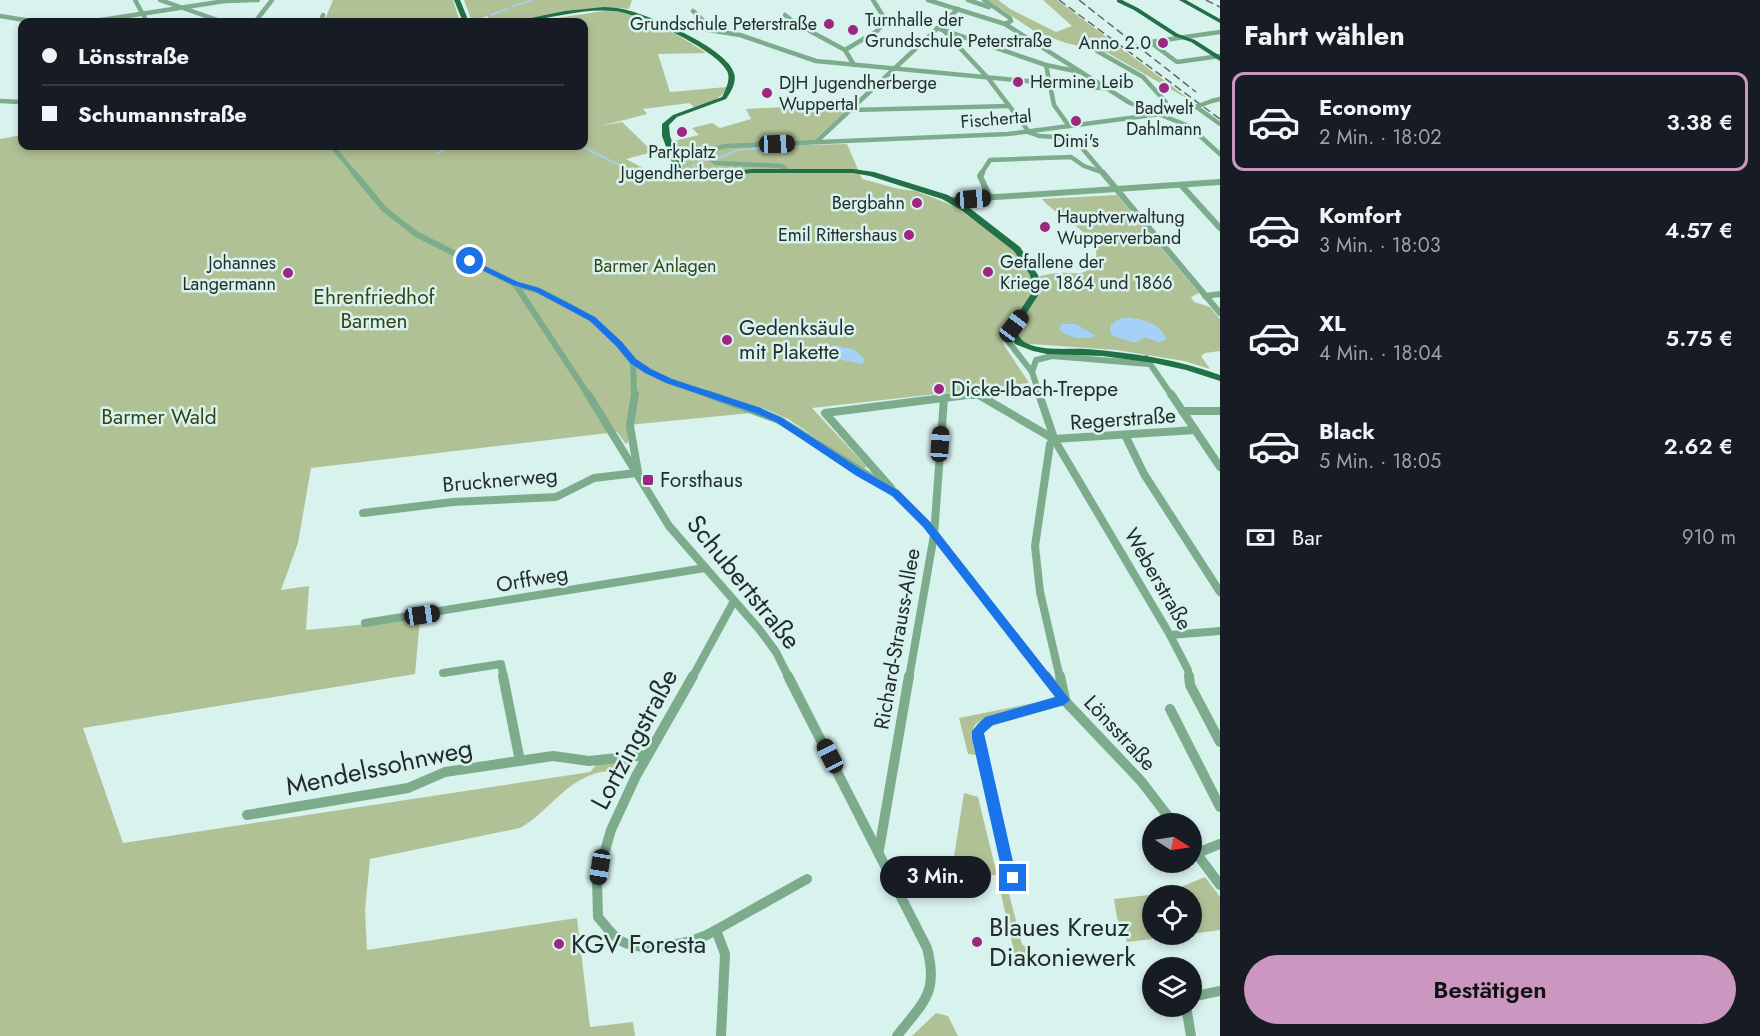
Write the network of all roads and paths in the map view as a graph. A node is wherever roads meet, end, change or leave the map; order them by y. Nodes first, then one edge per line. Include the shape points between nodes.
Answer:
1 (135, 0) edge
2 (160, 0) edge
3 (258, 0) edge
4 (272, 0) edge
5 (456, 0) edge
6 (873, 0) edge
7 (928, 0) edge
8 (968, 0) edge
9 (984, 0) edge
10 (1120, 0) edge
11 (1182, 0) edge
12 (1194, 0) edge
13 (185, 7) junction
14 (958, 9) junction
15 (997, 9) junction
16 (693, 11) dead end
17 (142, 14) junction
18 (1220, 14) edge
19 (323, 15) dead end
20 (785, 15) dead end
21 (0, 16) edge
22 (115, 18) edge
23 (144, 18) edge
24 (213, 18) edge
25 (258, 18) edge
26 (322, 18) edge
27 (464, 18) edge
28 (544, 18) edge
29 (18, 19) edge
30 (1220, 21) edge
31 (1005, 24) junction
32 (937, 28) junction
33 (713, 30) junction
34 (1220, 32) edge
35 (682, 34) junction
36 (1185, 38) junction
37 (845, 50) junction
38 (1097, 51) dead end
39 (1218, 57) edge
40 (854, 65) junction
41 (1046, 65) junction
42 (895, 69) junction
43 (1085, 72) junction
44 (988, 78) junction
45 (1048, 83) junction
46 (1111, 89) junction
47 (1220, 99) edge
48 (0, 101) edge
49 (18, 102) edge
50 (1008, 106) junction
51 (1137, 106) junction
52 (1197, 106) junction
53 (852, 110) junction
54 (1175, 110) junction
55 (1157, 113) junction
56 (1138, 116) junction
57 (1181, 122) junction
58 (1220, 124) edge
59 (1069, 126) junction
60 (1028, 132) junction
61 (816, 142) junction
62 (335, 150) edge
63 (1220, 154) edge
64 (788, 171) junction
65 (1102, 172) junction
66 (1220, 182) edge
67 (1181, 185) junction
68 (1116, 189) junction
69 (990, 198) junction
70 (951, 200) junction
71 (1220, 228) edge
72 (515, 284) junction
73 (1220, 294) edge
74 (1205, 296) junction
75 (1216, 304) edge
76 (1220, 313) edge
77 (1014, 326) junction
78 (633, 361) junction
79 (1148, 361) junction
80 (1032, 372) junction
81 (1220, 378) edge
82 (944, 398) junction
83 (1182, 411) junction
84 (1220, 411) edge
85 (1194, 430) junction
86 (1125, 435) junction
87 (1054, 439) junction
88 (1220, 467) edge
89 (638, 475) junction
90 (896, 493) junction
91 (363, 513) dead end
92 (934, 535) junction
93 (705, 568) junction
94 (1220, 592) edge
95 (734, 601) junction
96 (365, 623) dead end
97 (1220, 631) edge
98 (1170, 635) junction
99 (443, 673) dead end
100 (1065, 701) junction
101 (1170, 709) dead end
102 (1220, 742) edge
103 (646, 755) junction
104 (520, 761) junction
105 (1220, 807) edge
106 (1166, 813) edge
107 (247, 815) dead end
108 (1220, 844) edge
109 (1202, 848) edge
110 (879, 850) junction
111 (1202, 861) edge
112 (1013, 878) dead end
113 (807, 879) dead end
114 (1220, 885) edge
115 (716, 930) junction
116 (1220, 991) edge
117 (1202, 995) edge
118 (1188, 1017) edge
119 (721, 1036) edge
120 (897, 1036) edge
121 (1191, 1036) edge

1 - 17 street
2 - 13 street
3 - 13 street
4 - 25 street
5 - 27 main road
6 - 37 street via 883,16 883,24
7 - 14 street
8 - 15 street
9 - 15 street
10 - 36 main road
11 - 30 main road
12 - 18 main road
13 - 17 street
13 - 24 street
14 - 31 street
14 - 32 street
15 - 31 street via 1010,18
16 - 33 street
17 - 22 street
17 - 23 street
19 - 26 street
20 - 37 street
21 - 29 street
28 - 35 main road via 612,9 645,17
31 - 43 street
32 - 41 street
32 - 42 street
32 - 44 street
33 - 35 street via 676,25
33 - 40 street via 746,37 809,60
34 - 36 street
35 - 64 main road via 725,65 731,76 724,98 675,116 665,124 676,168 684,175 696,177
36 - 39 main road
36 - 39 street via 1150,42 1177,62
37 - 40 street
38 - 54 street via 1143,76
40 - 42 street
41 - 43 street
41 - 45 street
42 - 44 street
42 - 53 street
43 - 46 street
44 - 45 street
44 - 50 street
45 - 46 street
45 - 59 street via 1050,99
46 - 51 street
47 - 52 street, Fischertal, bridge
48 - 49 street
50 - 53 street
50 - 60 street
51 - 55 street
51 - 56 street
52 - 54 street, Fischertal
52 - 58 street
53 - 61 street
54 - 55 street, Fischertal
54 - 57 street
55 - 56 street, Fischertal
55 - 57 street
56 - 59 street, Fischertal
57 - 63 street
59 - 60 street, Fischertal
60 - 61 street, Fischertal
60 - 65 street via 1037,137 1067,135
61 - 64 street, Fischertal via 726,146 709,154 716,162 782,166
62 - 72 street, Lönsstraße via 384,209 416,234
64 - 70 main road via 865,173
65 - 68 street
65 - 69 street via 1071,157 990,160 980,176
66 - 67 street
67 - 68 street
67 - 71 street
68 - 69 street
68 - 74 street
69 - 70 street
70 - 77 main road via 1011,243 1029,266 1037,291
72 - 78 street, Lönsstraße via 537,290 592,319
72 - 89 street, Schubertstraße
73 - 74 street
74 - 75 street
75 - 76 street
77 - 79 main road via 1015,339 1031,347
77 - 80 street, Weberstraße via 1004,336
78 - 89 street, Schubertstraße via 635,392 630,426
78 - 90 street, Lönsstraße via 669,381 779,420
79 - 80 street via 1052,356 1036,360
79 - 81 main road via 1186,366
79 - 83 street
80 - 87 street, Weberstraße
82 - 87 street via 983,396
82 - 90 street via 825,413
82 - 92 street, Richard-Strauss-Allee
83 - 84 street
83 - 85 street
85 - 86 street, Regerstraße
85 - 88 street
86 - 87 street, Regerstraße
86 - 94 street via 1144,474
87 - 98 street, Weberstraße
87 - 100 street via 1050,444 1035,546 1040,592
89 - 91 street, Brucknerweg via 594,478 556,497 453,502
89 - 93 street, Schubertstraße via 669,526
90 - 92 street, Lönsstraße
92 - 100 street, Lönsstraße
92 - 110 street, Richard-Strauss-Allee
93 - 95 street, Schubertstraße
93 - 96 street, Orffweg
95 - 103 street, Lortzingstraße
95 - 110 street, Schubertstraße via 776,652
97 - 98 street
98 - 102 street, Weberstraße via 1188,670 1190,685
99 - 104 street via 501,664
100 - 106 street, Lönsstraße via 1141,781
100 - 112 street via 990,721 978,731
101 - 105 street
103 - 104 street, Mendelssohnweg via 589,761 553,756
103 - 115 street, Lortzingstraße via 624,797 606,845 596,894 600,921 617,940 631,945 681,944
104 - 107 street, Mendelssohnweg via 445,772 408,788
108 - 109 street
110 - 120 street, Schubertstraße via 933,964 930,994
111 - 114 street
113 - 115 street, Lortzingstraße
115 - 119 street via 725,966
116 - 117 street
118 - 121 street

